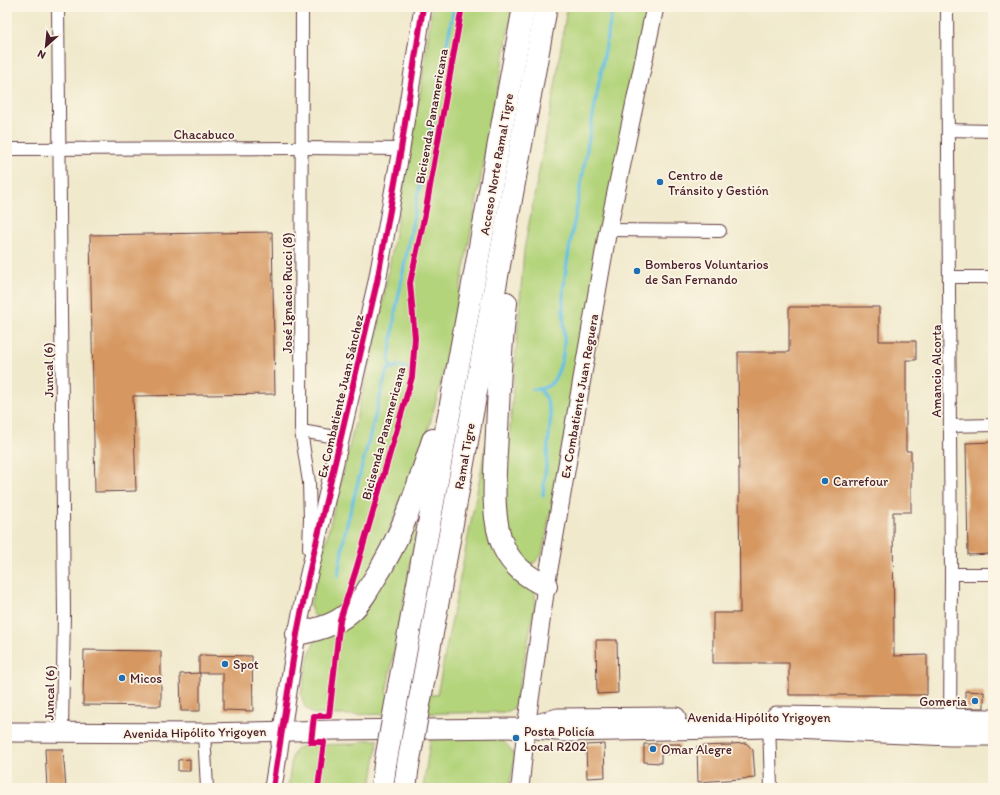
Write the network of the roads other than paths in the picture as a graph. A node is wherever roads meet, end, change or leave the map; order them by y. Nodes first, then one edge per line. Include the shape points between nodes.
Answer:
1 (58, 7) edge
2 (302, 7) edge
3 (423, 7) edge
4 (524, 7) edge
5 (546, 7) edge
6 (655, 7) edge
7 (947, 7) edge
8 (525, 125) junction
9 (948, 130) junction
10 (993, 130) edge
11 (301, 148) junction
12 (7, 149) edge
13 (59, 149) junction
14 (401, 149) junction
15 (608, 230) junction
16 (720, 231) dead end
17 (993, 276) edge
18 (949, 277) junction
19 (467, 321) junction
20 (993, 425) edge
21 (950, 426) junction
22 (301, 431) junction
23 (342, 438) junction
24 (951, 574) junction
25 (993, 574) edge
26 (308, 578) junction
27 (546, 586) junction
28 (298, 634) junction
29 (993, 719) edge
30 (769, 722) junction
31 (526, 728) junction
32 (950, 728) junction
33 (283, 731) junction
34 (7, 732) edge
35 (62, 732) junction
36 (204, 733) junction
37 (993, 736) edge
38 (207, 788) edge
39 (273, 788) edge
40 (382, 788) edge
41 (405, 788) edge
42 (520, 788) edge
43 (771, 788) edge

1 - 13 street, Juncal (6)
2 - 11 street, José Ignacio Rucci (8)
3 - 14 street, Ex Combatiente Juan Sánchez
4 - 19 highway, Acceso Norte Ramal Tigre
5 - 8 highway, Acceso Norte Ramal Tigre
6 - 15 street, Ex Combatiente Juan Reguera
7 - 9 street, Amancio Alcorta
8 - 27 highway via 520,202 500,357 495,500 499,534 509,557 529,578
8 - 41 highway, Ramal Tigre, bridge
9 - 10 street
9 - 18 street, Amancio Alcorta
11 - 13 street, Chacabuco
11 - 14 street, Chacabuco
11 - 22 street, José Ignacio Rucci (8)
12 - 13 street, Chacabuco
13 - 35 street, Juncal (6) via 64,613
14 - 23 street, Ex Combatiente Juan Sánchez via 377,282
15 - 16 street
15 - 27 street, Ex Combatiente Juan Reguera
17 - 18 street
18 - 21 street, Amancio Alcorta
19 - 28 highway via 419,485 393,547 367,592 351,612 324,627
19 - 40 highway, Ramal Tigre, bridge
20 - 21 street
21 - 24 street, Amancio Alcorta
22 - 23 street
22 - 26 street, José Ignacio Rucci (8) via 309,490
23 - 26 street, Ex Combatiente Juan Sánchez
24 - 25 street
24 - 32 street, Amancio Alcorta
26 - 28 street, Ex Combatiente Juan Sánchez
27 - 31 street, Ex Combatiente Juan Reguera
28 - 33 street, Ex Combatiente Juan Sánchez
29 - 32 main road, Avenida Hipólito Yrigoyen
30 - 31 main road, Avenida Hipólito Yrigoyen via 567,732
30 - 32 main road, Avenida Hipólito Yrigoyen
30 - 43 street
31 - 33 main road, Avenida Hipólito Yrigoyen
31 - 42 street, Ex Combatiente Juan Reguera
32 - 37 main road, Avenida Hipólito Yrigoyen
33 - 36 main road, Avenida Hipólito Yrigoyen
33 - 39 street, Ex Combatiente Juan Sánchez
34 - 35 main road, Avenida Hipólito Yrigoyen
35 - 36 main road, Avenida Hipólito Yrigoyen
36 - 38 street

